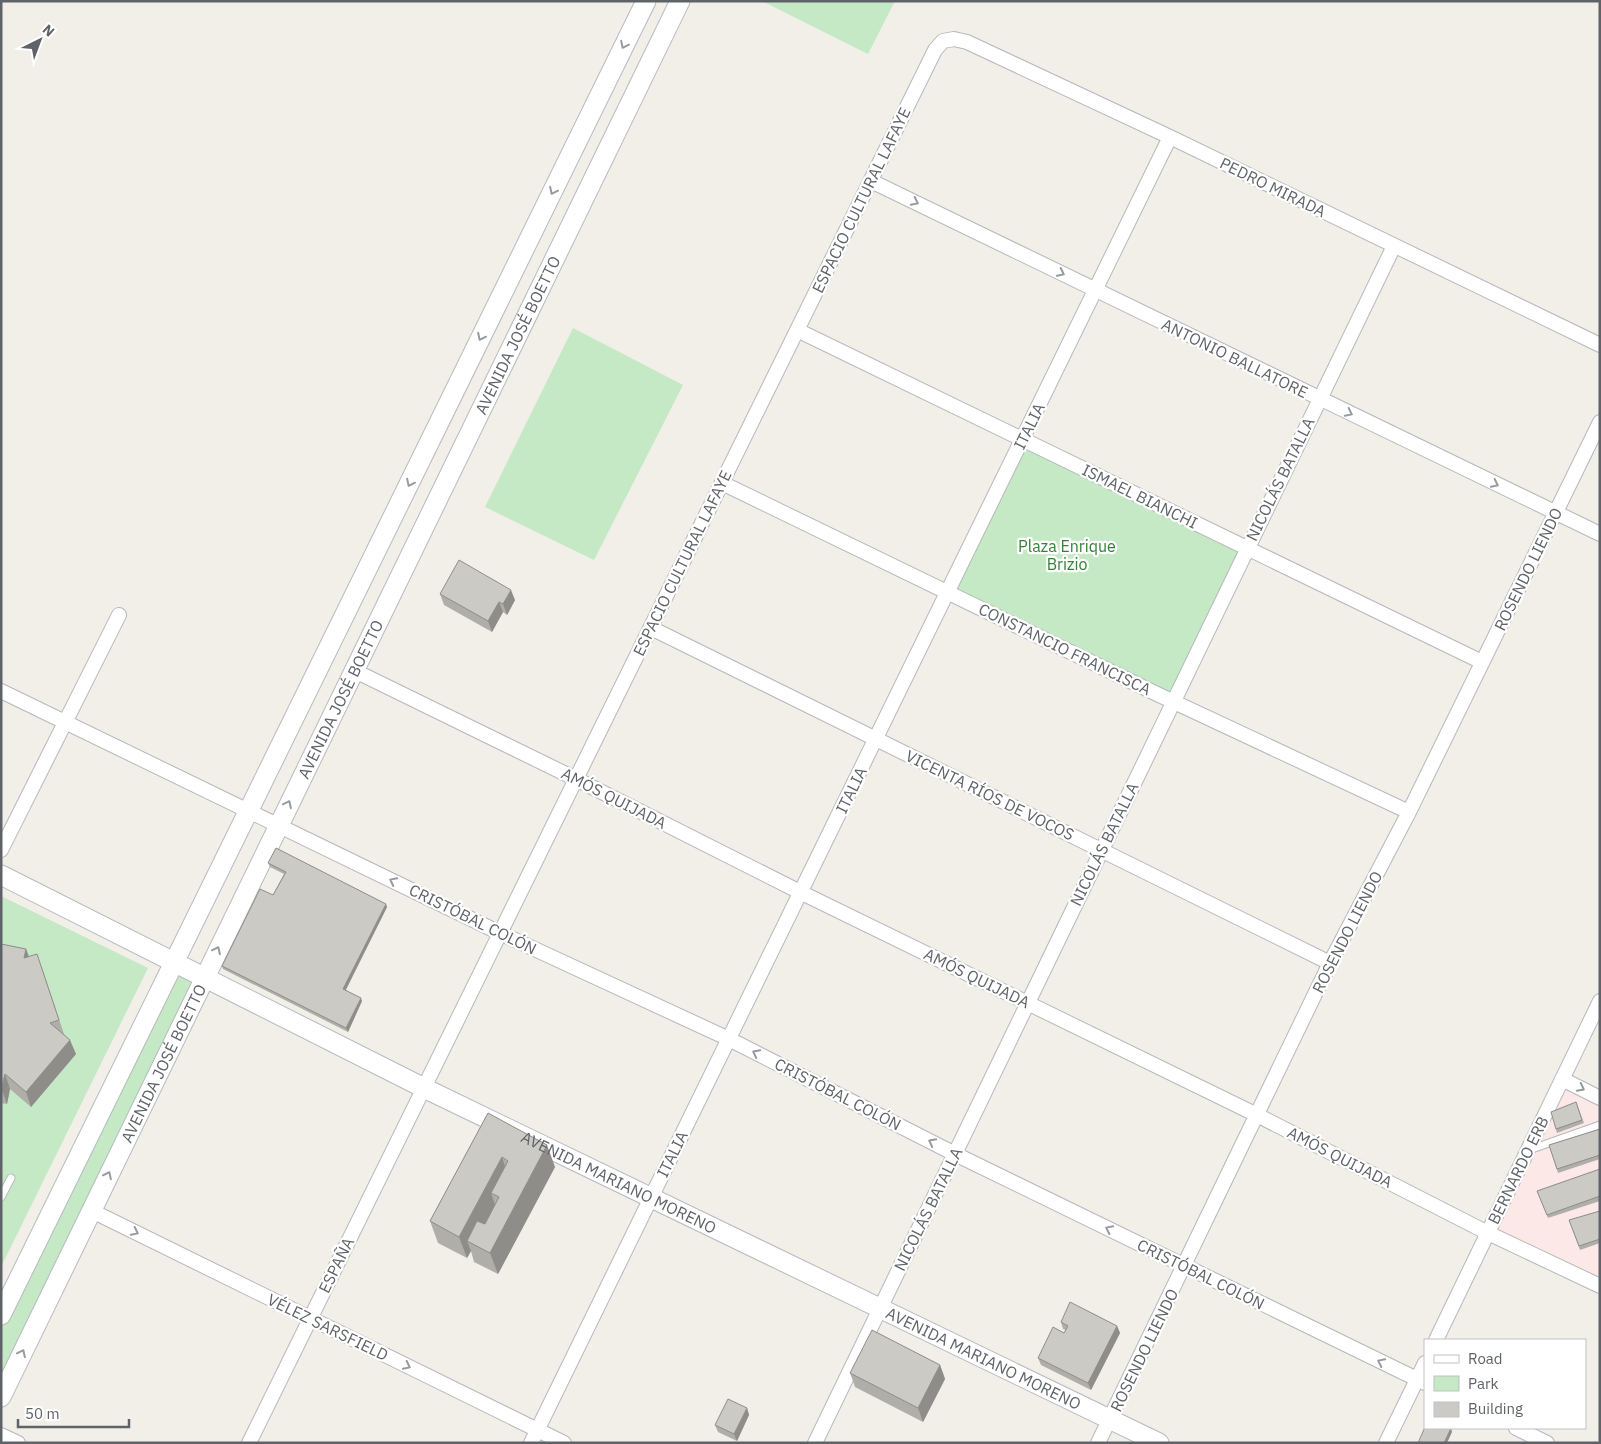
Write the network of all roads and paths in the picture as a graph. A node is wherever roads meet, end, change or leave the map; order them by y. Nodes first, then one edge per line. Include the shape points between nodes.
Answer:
1 (646, 1) edge
2 (680, 1) edge
3 (943, 41) joint
4 (1170, 137) junction
5 (871, 181) junction
6 (1394, 246) junction
7 (1095, 290) junction
8 (797, 330) junction
9 (1600, 345) edge
10 (1320, 399) junction
11 (1600, 422) edge
12 (1022, 439) junction
13 (722, 483) junction
14 (1555, 513) junction
15 (1600, 534) edge
16 (1247, 548) junction
17 (948, 593) junction
18 (118, 615) dead end
19 (651, 628) junction
20 (1482, 662) junction
21 (353, 670) junction
22 (1, 691) edge
23 (1174, 702) junction
24 (65, 722) junction
25 (876, 739) junction
26 (576, 779) junction
27 (249, 811) junction
28 (1409, 812) junction
29 (278, 825) junction
30 (1, 850) edge
31 (1101, 850) junction
32 (1, 875) edge
33 (800, 892) junction
34 (500, 933) junction
35 (175, 961) junction
36 (1330, 962) junction
37 (205, 976) junction
38 (1600, 1000) edge
39 (1027, 1003) junction
40 (729, 1039) junction
41 (1562, 1079) junction
42 (424, 1088) junction
43 (1600, 1098) edge
44 (1257, 1115) junction
45 (1600, 1125) edge
46 (1526, 1151) junction
47 (955, 1154) junction
48 (11, 1178) dead end
49 (1, 1197) edge
50 (650, 1199) junction
51 (92, 1210) junction
52 (1488, 1233) junction
53 (1185, 1265) junction
54 (1600, 1286) edge
55 (881, 1307) junction
56 (1, 1315) edge
57 (310, 1318) junction
58 (1436, 1339) edge
59 (1424, 1368) edge
60 (1421, 1381) edge
61 (1, 1397) edge
62 (1110, 1420) junction
63 (1518, 1429) edge
64 (537, 1430) junction
65 (1, 1435) edge
66 (18, 1443) edge
67 (248, 1443) edge
68 (531, 1443) edge
69 (564, 1443) edge
70 (815, 1443) edge
71 (1098, 1443) edge
72 (1159, 1443) edge
73 (1386, 1443) edge
74 (1547, 1443) edge

1 -> 27 main road, AVENIDA JOSÉ BOETTO
2 - 21 main road, AVENIDA JOSÉ BOETTO
3 - 4 street, PEDRO MIRADA via 967,42
3 - 5 street, ESPACIO CULTURAL LAFAYE via 935,50
4 - 6 street, PEDRO MIRADA
4 - 7 street, ITALIA
5 -> 7 street, ANTONIO BALLATORE
5 - 8 street, ESPACIO CULTURAL LAFAYE
6 - 9 street, PEDRO MIRADA
6 - 10 street, NICOLÁS BATALLA
7 - 10 street, ANTONIO BALLATORE
7 - 12 street, ITALIA
8 - 12 street, ISMAEL BIANCHI
8 - 13 street, ESPACIO CULTURAL LAFAYE
10 -> 14 street, ANTONIO BALLATORE
10 - 16 street, NICOLÁS BATALLA
11 - 14 street, ROSENDO LIENDO
12 - 16 street, ISMAEL BIANCHI
12 - 17 street, ITALIA
13 - 17 street, CONSTANCIO FRANCISCA
13 - 19 street, ESPACIO CULTURAL LAFAYE
14 - 15 street, ANTONIO BALLATORE
14 - 20 street, ROSENDO LIENDO
16 - 20 street, ISMAEL BIANCHI
16 - 23 street, NICOLÁS BATALLA
17 - 23 street, CONSTANCIO FRANCISCA
17 - 25 street, ITALIA
18 - 24 street
19 - 25 street, VICENTA RÍOS DE VOCOS
19 - 26 street, ESPACIO CULTURAL LAFAYE
20 - 28 street, ROSENDO LIENDO
21 - 26 street, AMÓS QUIJADA
29 -> 21 main road, AVENIDA JOSÉ BOETTO
22 - 24 street, CRISTÓBAL COLÓN
23 - 28 street, CONSTANCIO FRANCISCA
23 - 31 street, NICOLÁS BATALLA
24 - 27 street, CRISTÓBAL COLÓN
24 - 30 street
25 - 31 street, VICENTA RÍOS DE VOCOS
25 - 33 street, ITALIA
26 - 33 street, AMÓS QUIJADA
26 - 34 street, ESPACIO CULTURAL LAFAYE
27 - 29 street, CRISTÓBAL COLÓN
27 - 35 main road, AVENIDA JOSÉ BOETTO
28 - 36 street, ROSENDO LIENDO
34 -> 29 street, CRISTÓBAL COLÓN
37 -> 29 main road, AVENIDA JOSÉ BOETTO
31 - 36 street, VICENTA RÍOS DE VOCOS
31 - 39 street, NICOLÁS BATALLA
32 - 35 main road, AVENIDA MARIANO MORENO
33 - 39 street, AMÓS QUIJADA
33 - 40 street, ITALIA
34 - 40 street, CRISTÓBAL COLÓN
34 - 42 street, ESPACIO CULTURAL LAFAYE
35 - 37 main road, AVENIDA MARIANO MORENO
35 - 56 main road, AVENIDA JOSÉ BOETTO
36 - 44 street, ROSENDO LIENDO
37 - 42 main road, AVENIDA MARIANO MORENO
51 -> 37 main road, AVENIDA JOSÉ BOETTO
38 - 41 street, BERNARDO ERB
39 - 44 street, AMÓS QUIJADA
39 - 47 street, NICOLÁS BATALLA
47 -> 40 street, CRISTÓBAL COLÓN
40 - 50 street, ITALIA
41 -> 43 street
41 - 46 street, BERNARDO ERB
42 - 50 main road, AVENIDA MARIANO MORENO
42 - 57 street, ESPAÑA
44 - 52 street, AMÓS QUIJADA
44 - 53 street, ROSENDO LIENDO
45 - 46 lane
46 - 52 street, BERNARDO ERB
53 -> 47 street, CRISTÓBAL COLÓN
47 - 55 street, NICOLÁS BATALLA
48 - 49 lane
50 - 55 main road, AVENIDA MARIANO MORENO
50 - 64 street, ITALIA
51 -> 57 street, VÉLEZ SARSFIELD
61 -> 51 main road, AVENIDA JOSÉ BOETTO
52 - 54 street, AMÓS QUIJADA
52 - 58 street, BERNARDO ERB
60 -> 53 street, CRISTÓBAL COLÓN
53 - 62 street, ROSENDO LIENDO
55 - 62 main road, AVENIDA MARIANO MORENO
55 - 70 street, NICOLÁS BATALLA
57 -> 64 street, VÉLEZ SARSFIELD
57 - 67 street, ESPAÑA
59 - 60 street
60 - 73 street
62 - 71 street, ROSENDO LIENDO
62 - 72 main road, AVENIDA MARIANO MORENO
63 - 74 street
64 - 68 street, ITALIA
64 - 69 street, VÉLEZ SARSFIELD
65 - 66 street

